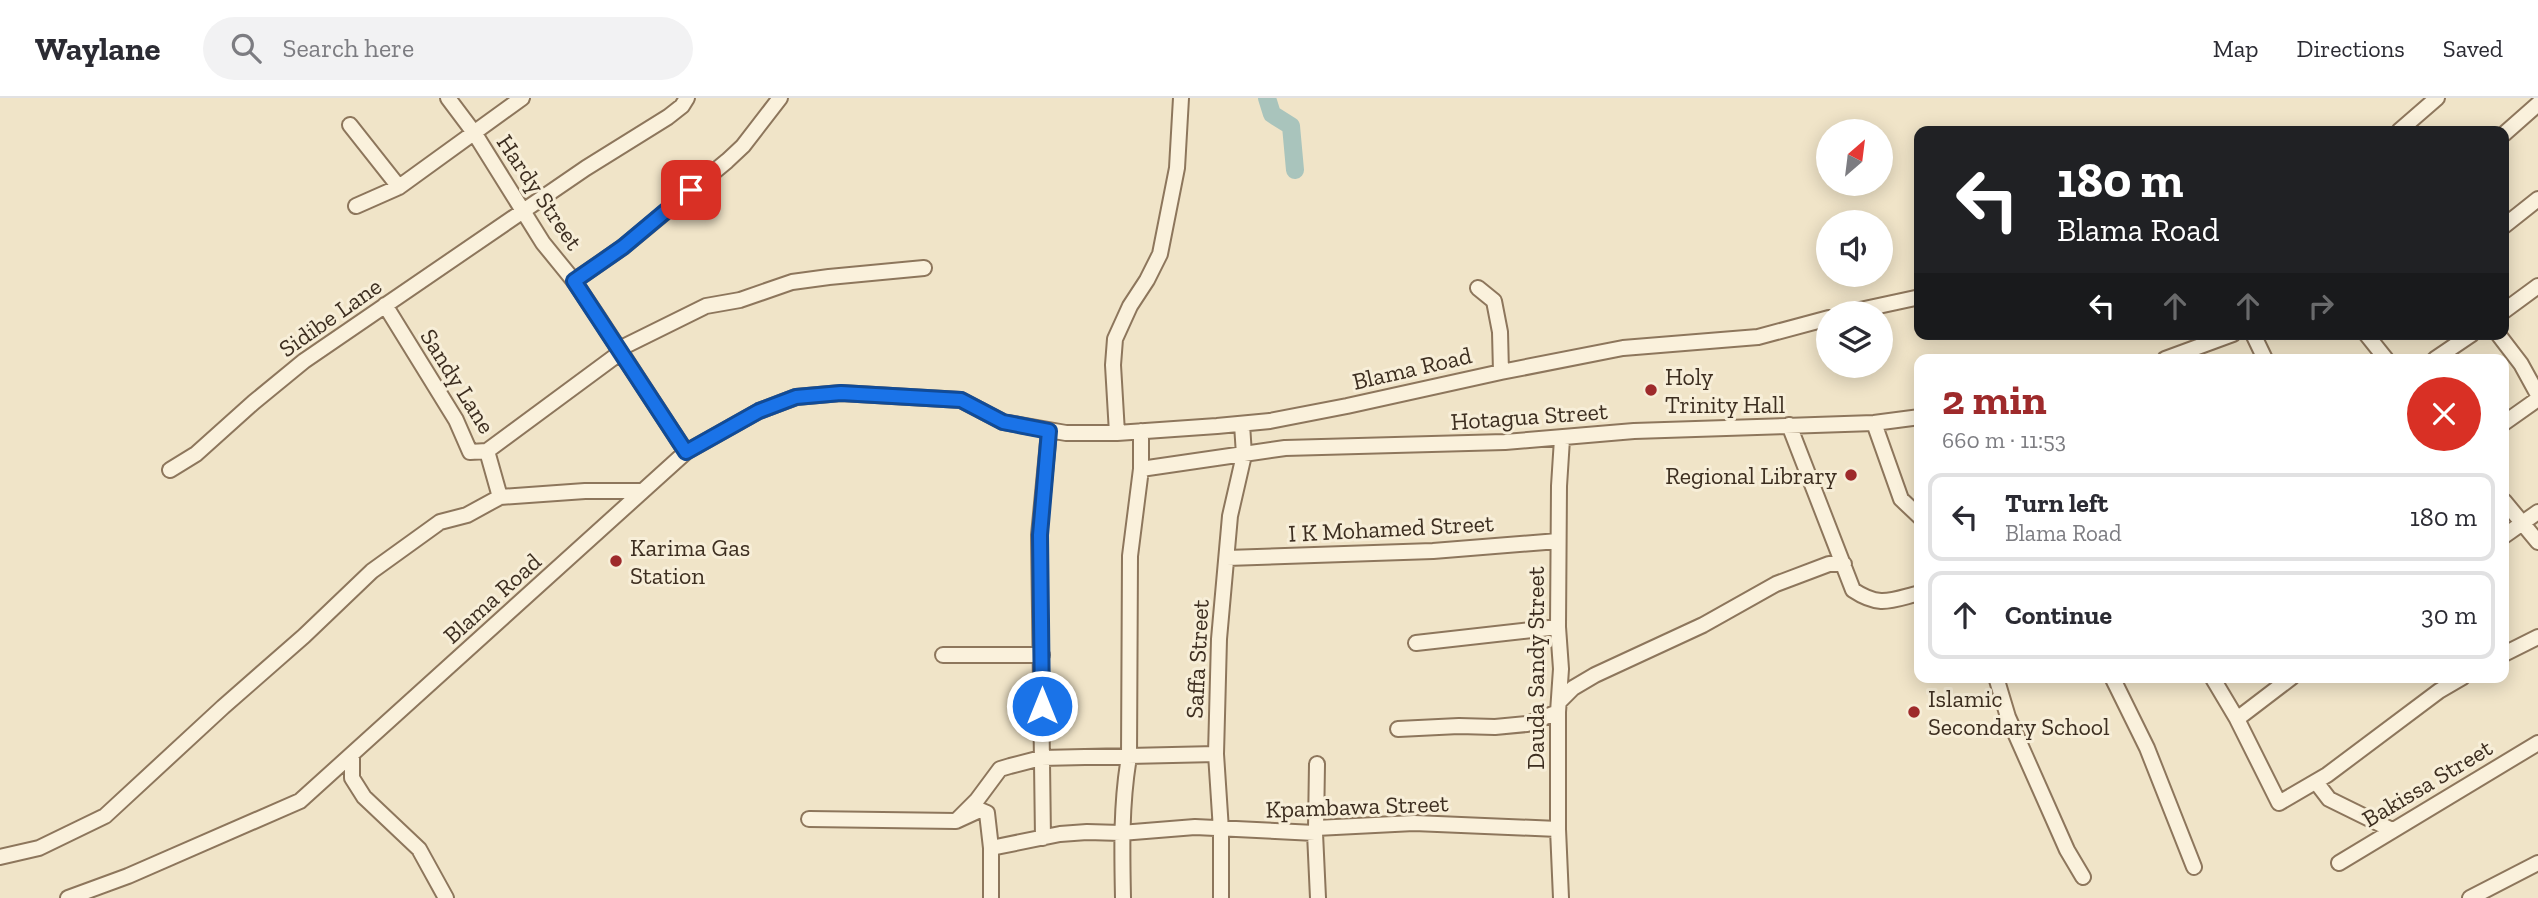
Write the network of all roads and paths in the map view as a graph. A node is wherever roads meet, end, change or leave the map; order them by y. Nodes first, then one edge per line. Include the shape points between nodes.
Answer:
1 (447, 98) edge
2 (522, 98) edge
3 (687, 98) edge
4 (780, 98) edge
5 (1181, 98) edge
6 (2437, 98) edge
7 (2538, 104) edge
8 (350, 125) dead end
9 (2405, 126) edge
10 (2509, 130) edge
11 (475, 134) junction
12 (399, 187) junction
13 (2538, 199) edge
14 (356, 206) dead end
15 (524, 210) junction
16 (2509, 222) edge
17 (924, 268) dead end
18 (574, 281) junction
19 (2538, 286) edge
20 (1478, 288) dead end
21 (1914, 298) edge
22 (1893, 303) edge
23 (384, 305) junction
24 (2509, 307) edge
25 (1816, 321) edge
26 (2217, 340) edge
27 (2371, 340) edge
28 (2463, 340) edge
29 (2503, 340) edge
30 (620, 351) junction
31 (2179, 354) edge
32 (2382, 354) edge
33 (2442, 354) edge
34 (1501, 372) junction
35 (2538, 397) edge
36 (1914, 418) edge
37 (2509, 419) edge
38 (1874, 423) junction
39 (1242, 424) junction
40 (1789, 425) junction
41 (1049, 431) junction
42 (1141, 431) junction
43 (1117, 433) junction
44 (1562, 439) junction
45 (487, 451) junction
46 (686, 452) junction
47 (1244, 455) junction
48 (1141, 469) junction
49 (170, 470) dead end
50 (642, 491) junction
51 (500, 497) junction
52 (2509, 506) edge
53 (1914, 511) edge
54 (2538, 512) edge
55 (2523, 523) junction
56 (2509, 533) edge
57 (1558, 541) junction
58 (2538, 542) edge
59 (1227, 558) junction
60 (1844, 564) junction
61 (1914, 594) edge
62 (1558, 627) junction
63 (2538, 637) edge
64 (1416, 643) dead end
65 (2509, 652) edge
66 (943, 654) dead end
67 (1042, 655) junction
68 (1998, 683) edge
69 (2115, 683) edge
70 (2216, 683) edge
71 (2284, 683) edge
72 (2453, 683) edge
73 (1559, 707) junction
74 (2237, 719) junction
75 (1398, 729) dead end
76 (2538, 743) edge
77 (1216, 754) junction
78 (352, 755) junction
79 (1129, 757) junction
80 (1041, 758) junction
81 (1317, 764) dead end
82 (2316, 782) junction
83 (809, 818) dead end
84 (956, 821) junction
85 (1558, 829) junction
86 (1221, 830) junction
87 (2392, 830) junction
88 (1316, 831) junction
89 (1121, 833) junction
90 (1043, 838) junction
91 (991, 848) junction
92 (0, 857) edge
93 (2339, 863) dead end
94 (2538, 863) edge
95 (2194, 867) dead end
96 (2083, 877) dead end
97 (68, 898) edge
98 (446, 898) edge
99 (990, 898) edge
100 (1123, 898) edge
101 (1221, 898) edge
102 (1318, 898) edge
103 (1561, 898) edge
104 (2470, 898) edge

1 - 11 street, Hardy Street
2 - 11 street
3 - 15 street, Sidibe Lane via 668,117
4 - 18 street via 727,161
5 - 43 street via 1174,184 1157,262 1115,339
6 - 9 street
7 - 10 street
8 - 12 street
11 - 12 street
11 - 15 street, Hardy Street
12 - 14 street
13 - 16 street
15 - 18 street, Hardy Street
15 - 23 street, Sidibe Lane
17 - 30 street via 792,282 706,306
18 - 30 street, Hardy Street
19 - 24 street
20 - 34 street via 1493,300
21 - 22 street
23 - 45 street, Sandy Lane via 456,420 470,452
23 - 49 street, Sidibe Lane via 304,361 196,454
25 - 34 street, Blama Road via 1758,337 1623,348
26 - 31 street
27 - 32 street
28 - 33 street
29 - 35 street
30 - 45 street
30 - 46 street, Hardy Street
34 - 39 street, Blama Road
35 - 37 street
36 - 38 street, Hotagua Street
38 - 40 street, Hotagua Street
38 - 53 street via 1901,499
39 - 42 street, Blama Road
39 - 47 street, Saffa Street
40 - 44 street, Hotagua Street via 1634,431
40 - 60 street
41 - 43 street, Blama Road
41 - 46 street, Blama Road via 1003,422 961,400 841,393 796,397 759,411
41 - 67 street via 1040,535
42 - 43 street, Blama Road
42 - 48 street
44 - 47 street, Hotagua Street via 1285,448
44 - 57 street, Dauda Sandy Street
45 - 51 street, Sandy Lane
46 - 50 street, Blama Road
47 - 48 street, Hotagua Street
47 - 59 street, Saffa Street via 1230,516
48 - 79 street via 1130,556
50 - 51 street
50 - 78 street, Blama Road
51 - 92 street via 467,515 440,522 372,571 105,816 39,848
52 - 55 street
54 - 55 street
55 - 56 street
55 - 58 street
57 - 59 street, I K Mohamed Street via 1433,551
57 - 62 street, Dauda Sandy Street
59 - 77 street, Saffa Street
60 - 61 street via 1853,590 1867,600 1881,602
60 - 73 street via 1829,564 1776,584 1703,625 1595,675 1573,688
62 - 64 street
62 - 73 street, Dauda Sandy Street
63 - 65 street
66 - 67 street
67 - 80 street
68 - 96 street via 2008,717
69 - 95 street via 2147,748
70 - 74 street
71 - 74 street
72 - 82 street
73 - 75 street via 1527,724
73 - 85 street, Dauda Sandy Street
74 - 82 street via 2279,803
76 - 87 street, Bakissa Street
77 - 79 street
77 - 86 street, Saffa Street
78 - 97 street, Blama Road via 300,802
78 - 98 street via 352,778 364,797 419,849
79 - 80 street
79 - 89 street
80 - 84 street via 1000,769
80 - 90 street
81 - 88 street
82 - 87 street via 2329,799
83 - 84 street
84 - 91 street via 980,810 988,813
85 - 88 street, Kpambawa Street via 1414,823
85 - 103 street, Dauda Sandy Street
86 - 88 street, Kpambawa Street
86 - 89 street, Kpambawa Street via 1195,827
86 - 101 street, Saffa Street
87 - 93 street, Bakissa Street
88 - 102 street
89 - 90 street, Kpambawa Street via 1087,831
89 - 100 street
90 - 91 street, Kpambawa Street
91 - 99 street
94 - 104 street

